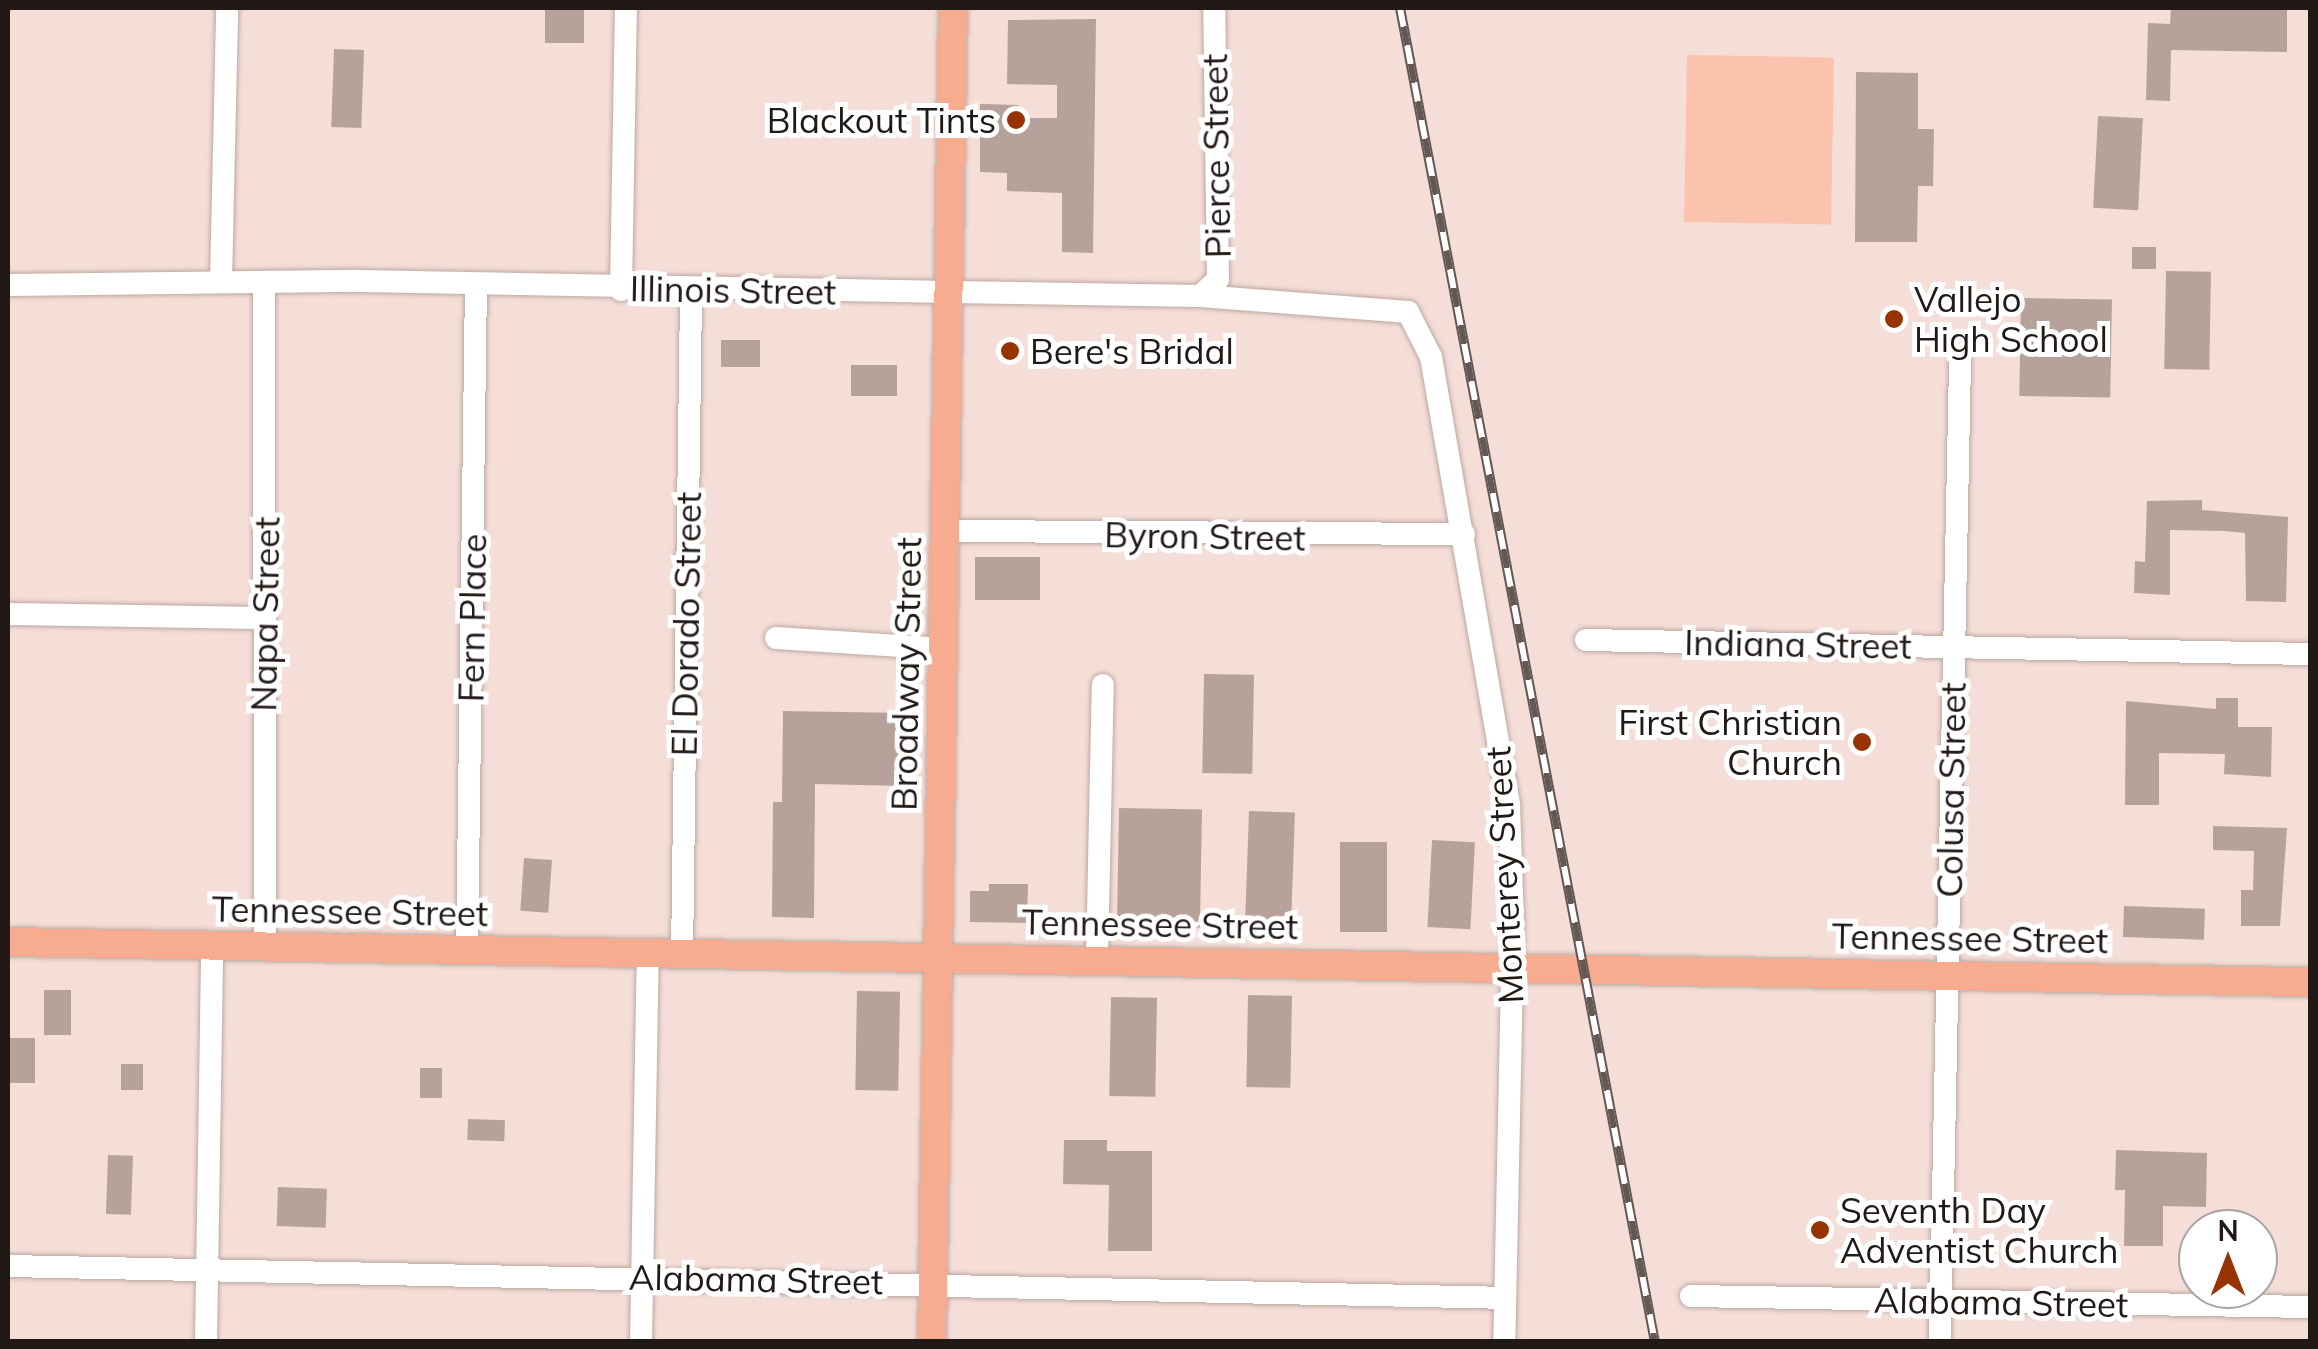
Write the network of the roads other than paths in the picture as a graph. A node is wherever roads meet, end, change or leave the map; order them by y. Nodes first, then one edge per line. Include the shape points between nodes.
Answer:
1 (226, 8) edge
2 (626, 8) edge
3 (953, 8) edge
4 (1214, 8) edge
5 (221, 281) junction
6 (264, 282) junction
7 (8, 284) edge
8 (476, 285) junction
9 (621, 290) junction
10 (691, 292) junction
11 (950, 292) junction
12 (1200, 296) junction
13 (1430, 356) joint
14 (1960, 359) dead end
15 (946, 531) junction
16 (1464, 534) junction
17 (8, 614) edge
18 (265, 618) junction
19 (776, 638) dead end
20 (1586, 640) dead end
21 (1954, 647) junction
22 (945, 648) junction
23 (2310, 654) edge
24 (1103, 685) dead end
25 (8, 942) edge
26 (212, 945) junction
27 (265, 946) junction
28 (467, 950) junction
29 (648, 954) junction
30 (682, 956) junction
31 (939, 957) junction
32 (1098, 960) junction
33 (1512, 967) junction
34 (1947, 976) junction
35 (2310, 982) edge
36 (8, 1266) edge
37 (208, 1269) junction
38 (642, 1276) junction
39 (933, 1283) junction
40 (1691, 1296) dead end
41 (1506, 1298) junction
42 (1941, 1301) junction
43 (2310, 1307) edge
44 (206, 1342) edge
45 (641, 1342) edge
46 (932, 1342) edge
47 (1504, 1342) edge
48 (1940, 1342) edge

1 - 5 street
2 - 9 street
3 - 11 main road, Broadway Street
4 - 12 street, Pierce Street via 1218,279
5 - 6 street, Illinois Street
5 - 7 street, Illinois Street
6 - 8 street, Illinois Street
6 - 18 street, Napa Street
8 - 9 street, Illinois Street
8 - 28 street, Fern Place
9 - 10 street, Illinois Street
10 - 11 street, Illinois Street
10 - 30 street, El Dorado Street
11 - 12 street, Illinois Street
11 - 15 main road, Broadway Street
12 - 13 street, Illinois Street via 1393,306 1408,312
13 - 16 street, Monterey Street
14 - 21 street, Colusa Street
15 - 16 street, Byron Street
15 - 22 main road, Broadway Street
16 - 33 street, Monterey Street via 1508,805
17 - 18 street
18 - 27 street, Napa Street
19 - 22 street
20 - 21 street, Indiana Street
21 - 23 street, Indiana Street
21 - 34 street, Colusa Street
22 - 31 main road, Broadway Street
24 - 32 street
25 - 26 main road, Tennessee Street
26 - 27 main road, Tennessee Street
26 - 37 street
27 - 28 main road, Tennessee Street
28 - 29 main road, Tennessee Street
29 - 30 main road, Tennessee Street
29 - 38 street
30 - 31 main road, Tennessee Street
31 - 32 main road, Tennessee Street
31 - 39 main road, Broadway Street
32 - 33 main road, Tennessee Street
33 - 34 main road, Tennessee Street
33 - 41 street, Monterey Street
34 - 35 main road, Tennessee Street
34 - 42 street, Colusa Street
36 - 37 street, Alabama Street
37 - 38 street, Alabama Street
37 - 44 street
38 - 39 street, Alabama Street
38 - 45 street
39 - 41 street, Alabama Street
39 - 46 main road, Broadway Street
40 - 42 street, Alabama Street
41 - 47 street, Monterey Street
42 - 43 street, Alabama Street
42 - 48 street, Colusa Street

